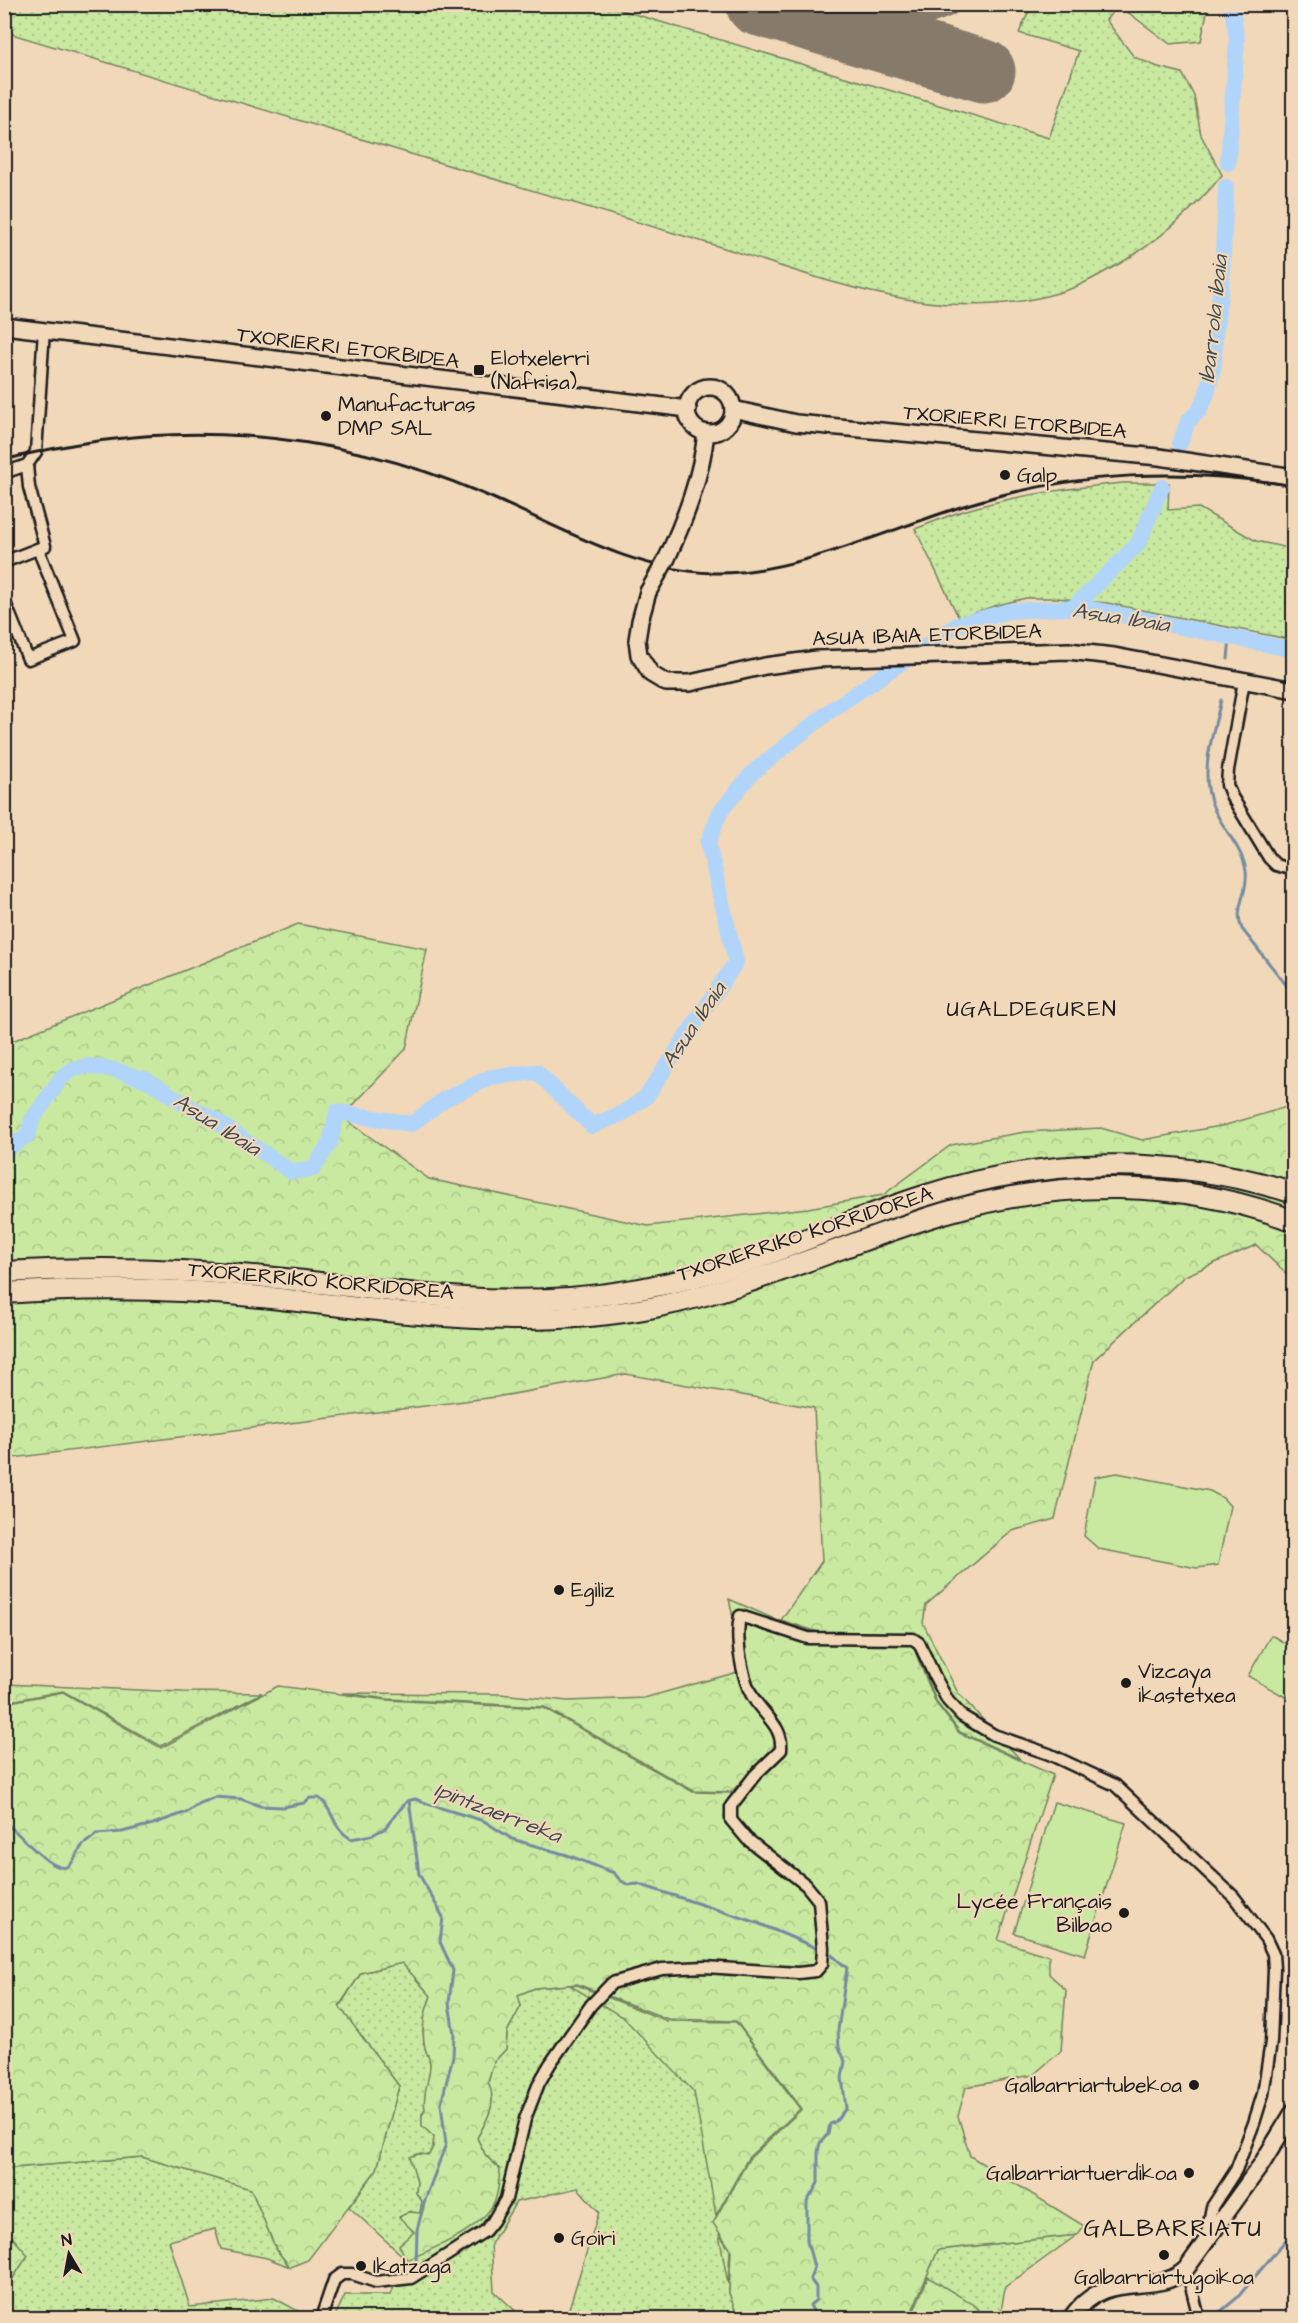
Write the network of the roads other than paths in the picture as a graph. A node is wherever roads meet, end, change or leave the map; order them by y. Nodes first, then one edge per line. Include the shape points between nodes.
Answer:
1 (4, 326) edge
2 (44, 330) junction
3 (688, 409) junction
4 (733, 409) junction
5 (706, 433) junction
6 (27, 465) junction
7 (4, 473) edge
8 (1293, 477) edge
9 (38, 549) junction
10 (4, 562) edge
11 (4, 600) edge
12 (1245, 681) junction
13 (1293, 690) edge
14 (1293, 870) edge
15 (1293, 1193) edge
16 (1293, 1221) edge
17 (4, 1272) edge
18 (4, 1293) edge
19 (1293, 2111) edge
20 (1293, 2125) edge
21 (1228, 2212) junction
22 (1205, 2245) junction
23 (1181, 2274) junction
24 (321, 2319) edge
25 (1071, 2319) edge
26 (1199, 2319) edge

1 - 2 street, TXORIERRI ETORBIDEA
2 - 3 street, TXORIERRI ETORBIDEA
2 - 6 street via 36,452
3 - 4 street via 700,390 714,388 728,395
3 - 5 street via 694,427
4 - 5 street via 725,428
4 - 8 street, TXORIERRI ETORBIDEA via 796,423 1159,457
5 - 12 street, ASUA IBAIA ETORBIDEA, bridge via 685,519 648,592 639,621 639,655 651,674 666,683 690,683 783,663 850,657 1021,652 1094,652
6 - 7 street
6 - 9 street via 45,546
9 - 10 street
9 - 11 street via 75,640 28,659
12 - 13 street, ASUA IBAIA ETORBIDEA
12 - 14 street via 1227,785 1269,858 1276,865
15 - 17 highway, TXORIERRIKO KORRIDOREA via 1221,1174 1161,1166 1028,1171 928,1194 756,1258 684,1280 567,1298 449,1297 193,1271
16 - 18 highway, TXORIERRIKO KORRIDOREA via 1245,1204 1176,1191 1095,1187 1047,1191 943,1214 699,1296 646,1308 561,1319 448,1317 201,1292 100,1289
19 - 21 street
20 - 21 street
21 - 22 street
22 - 23 street
22 - 24 street via 1212,2207 1236,2170 1254,2123 1271,2043 1273,1954 1258,1926 1234,1897 1115,1785 1049,1754 994,1735 962,1716 913,1639 808,1638 740,1616 740,1658 754,1701 782,1738 781,1750 731,1806 731,1820 747,1839 806,1885 819,1901 822,1964 816,1971 798,1973 705,1967 662,1969 612,1983 591,2005 539,2083 525,2119 506,2199 494,2221 411,2278 376,2282 342,2274 334,2280
23 - 25 street via 1105,2289 1081,2306
23 - 26 street via 1190,2282

